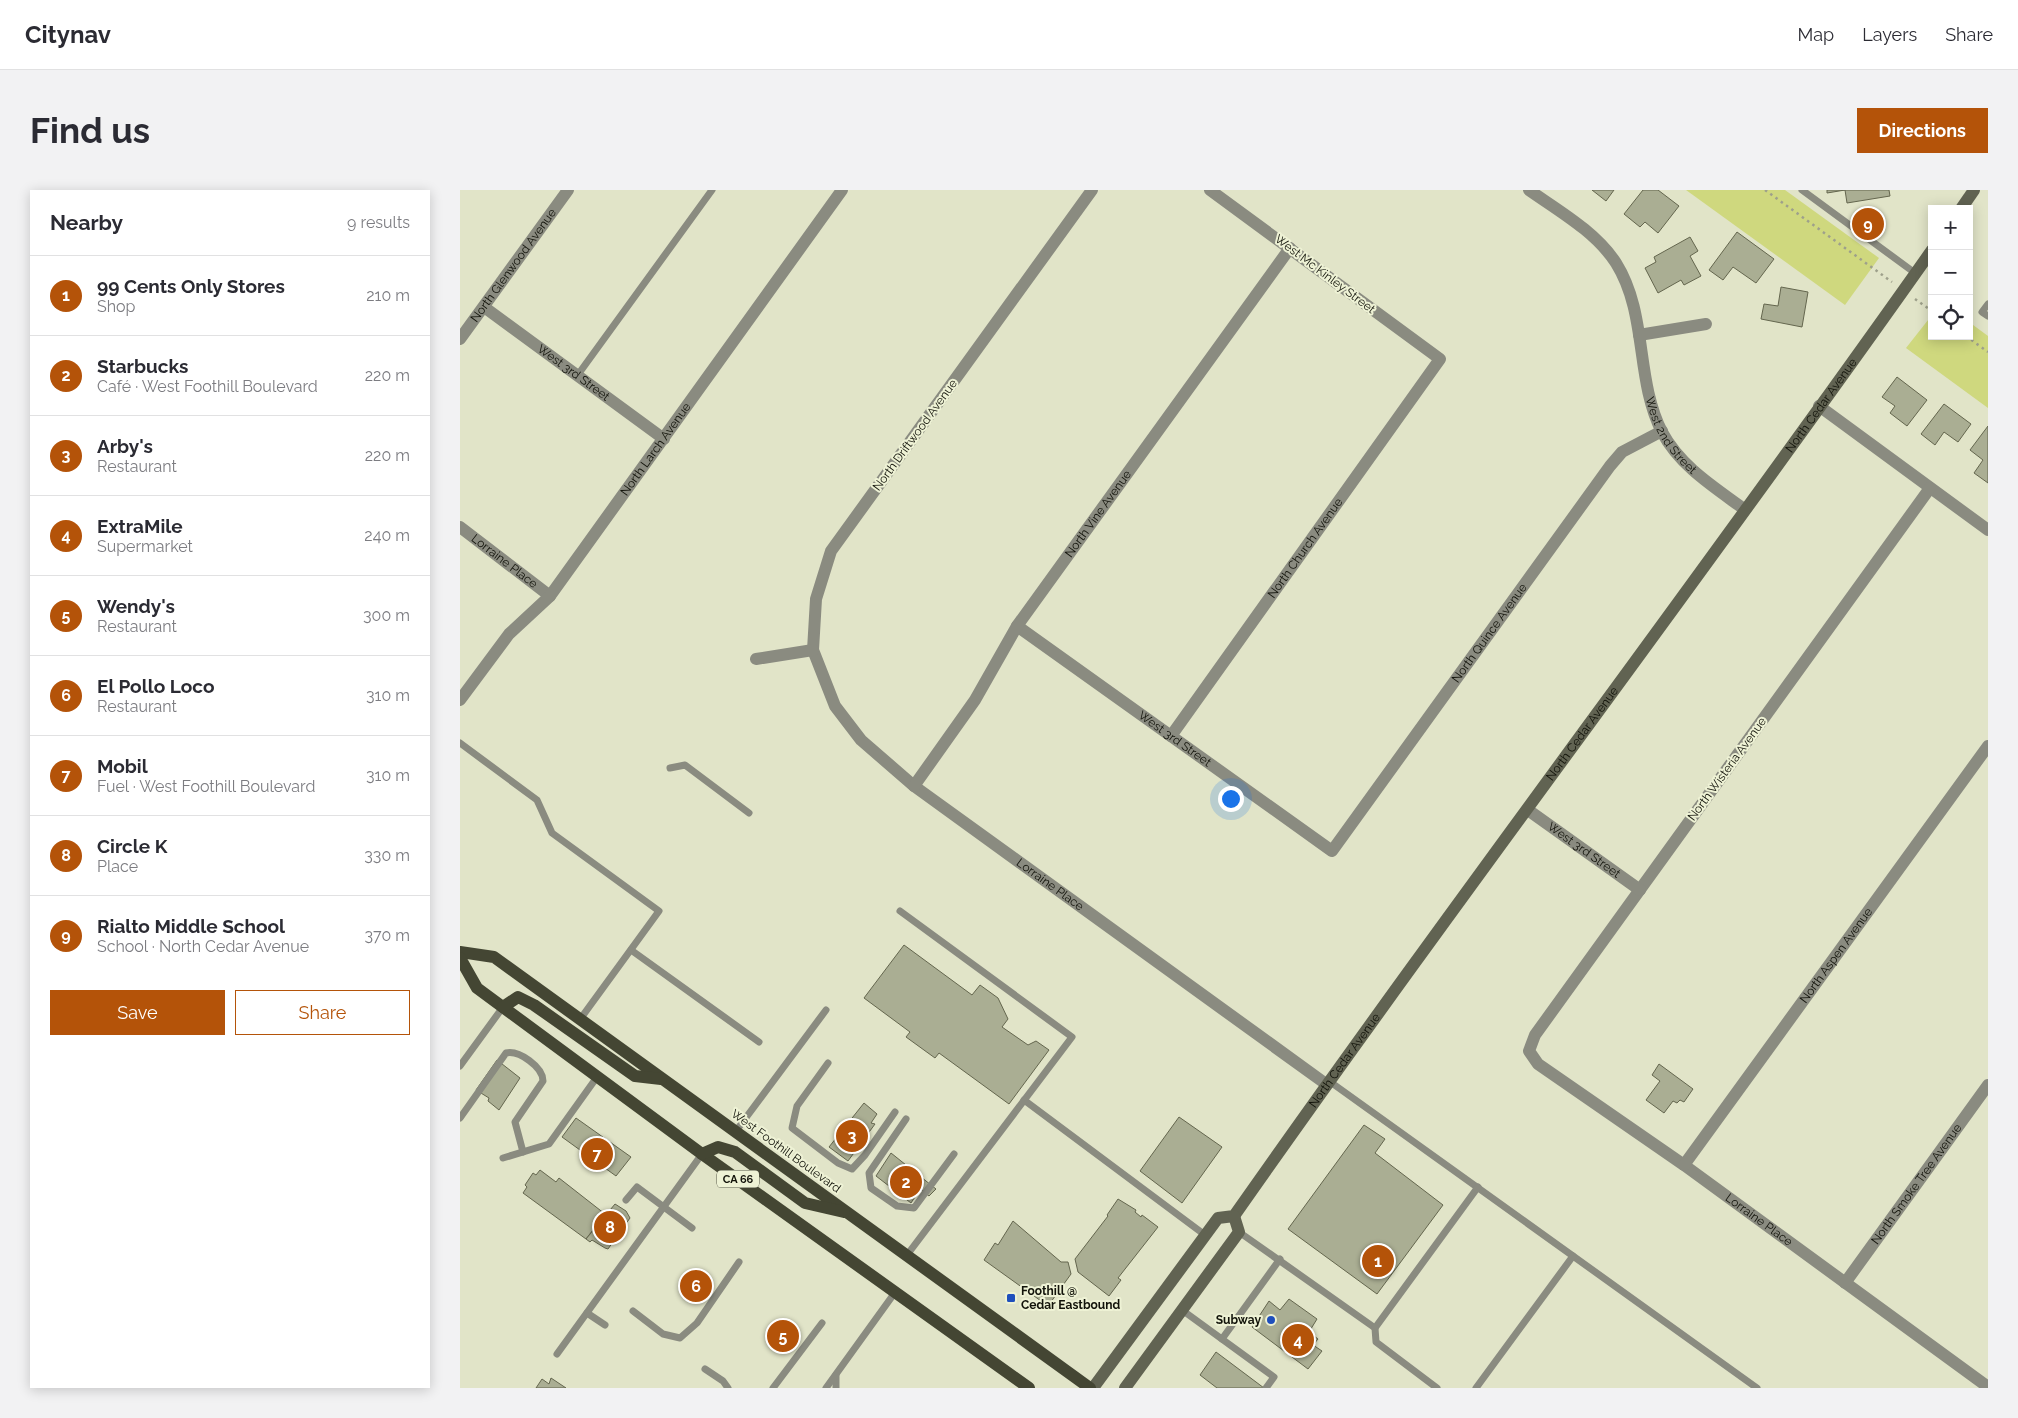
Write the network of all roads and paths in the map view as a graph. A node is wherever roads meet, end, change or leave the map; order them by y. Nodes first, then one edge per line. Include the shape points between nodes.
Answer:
1 (568, 190) edge
2 (712, 190) edge
3 (842, 190) edge
4 (1092, 190) edge
5 (1210, 190) edge
6 (1529, 190) edge
7 (1765, 190) edge
8 (1802, 190) edge
9 (1974, 190) edge
10 (1964, 205) edge
11 (1290, 248) junction
12 (1928, 255) edge
13 (1915, 273) junction
14 (1881, 274) dead end
15 (1988, 304) edge
16 (484, 307) junction
17 (1988, 316) edge
18 (1706, 324) dead end
19 (1639, 335) junction
20 (460, 339) edge
21 (1972, 340) edge
22 (1988, 352) edge
23 (1440, 359) joint
24 (577, 376) junction
25 (1819, 406) junction
26 (1662, 432) junction
27 (664, 439) junction
28 (1930, 488) junction
29 (1744, 510) junction
30 (460, 527) edge
31 (1988, 530) edge
32 (550, 596) junction
33 (1017, 626) junction
34 (813, 650) junction
35 (756, 659) dead end
36 (460, 700) edge
37 (1171, 736) junction
38 (460, 743) edge
39 (1988, 746) edge
40 (670, 768) dead end
41 (914, 786) junction
42 (1528, 810) junction
43 (749, 813) dead end
44 (1332, 851) joint
45 (1640, 890) junction
46 (900, 911) dead end
47 (631, 950) junction
48 (460, 952) edge
49 (460, 958) edge
50 (503, 1007) junction
51 (826, 1010) dead end
52 (581, 1018) junction
53 (759, 1042) dead end
54 (1529, 1052) joint
55 (828, 1063) dead end
56 (460, 1066) edge
57 (597, 1077) junction
58 (664, 1080) junction
59 (1328, 1082) junction
60 (1988, 1086) edge
61 (1024, 1100) junction
62 (896, 1112) dead end
63 (460, 1118) edge
64 (906, 1119) dead end
65 (736, 1131) junction
66 (523, 1152) junction
67 (702, 1154) junction
68 (954, 1154) dead end
69 (503, 1158) dead end
70 (1684, 1165) junction
71 (1478, 1187) junction
72 (626, 1200) dead end
73 (663, 1207) junction
74 (849, 1213) junction
75 (1234, 1216) junction
76 (692, 1228) dead end
77 (1239, 1232) junction
78 (1205, 1235) junction
79 (907, 1255) junction
80 (1573, 1256) junction
81 (1280, 1259) junction
82 (739, 1262) dead end
83 (1845, 1282) junction
84 (896, 1291) junction
85 (1182, 1310) junction
86 (633, 1312) dead end
87 (588, 1313) junction
88 (822, 1323) dead end
89 (605, 1325) dead end
90 (1375, 1328) junction
91 (1222, 1339) junction
92 (557, 1354) dead end
93 (704, 1369) dead end
94 (836, 1375) junction
95 (1988, 1387) edge
96 (728, 1388) edge
97 (773, 1388) edge
98 (826, 1388) edge
99 (836, 1388) edge
100 (1029, 1388) edge
101 (1091, 1388) edge
102 (1125, 1388) edge
103 (1266, 1388) edge
104 (1437, 1388) edge
105 (1476, 1388) edge
106 (1757, 1388) edge

1 - 16 street, North Glenwood Avenue
2 - 24 lane
3 - 27 street, North Larch Avenue
4 - 34 street, North Driftwood Avenue via 831,551 816,599
5 - 11 street, West Mc Kinley Street
6 - 19 street, West 2nd Street via 1586,232 1616,263 1632,300
7 - 14 path
8 - 13 lane
9 - 10 main road
11 - 23 street, West Mc Kinley Street
11 - 33 street, North Vine Avenue
12 - 13 main road, North Cedar Avenue
13 - 25 main road, North Cedar Avenue
15 - 17 lane via 1982,312
16 - 20 street, North Glenwood Avenue
16 - 24 street, West 3rd Street
18 - 19 street
19 - 26 street, West 2nd Street via 1651,401
21 - 22 path
23 - 37 street, North Church Avenue
24 - 27 street, West 3rd Street
25 - 28 street
25 - 29 main road, North Cedar Avenue
26 - 29 street, West 2nd Street via 1693,470
26 - 44 street, North Quince Avenue via 1622,452 1610,466
27 - 32 street, North Larch Avenue
28 - 31 street
28 - 45 street, North Wisteria Avenue
29 - 42 main road, North Cedar Avenue
30 - 32 street, Lorraine Place
32 - 36 street, North Larch Avenue via 509,634
33 - 37 street, West 3rd Street
33 - 41 street, North Vine Avenue via 975,700
34 - 35 street
34 - 41 street, Lorraine Place via 835,706 861,740
37 - 44 street, West 3rd Street
38 - 47 lane via 537,800 552,833 659,911
39 - 70 street, North Aspen Avenue
40 - 43 lane via 685,766
41 - 59 street, Lorraine Place
42 - 45 street, West 3rd Street
42 - 59 main road, North Cedar Avenue
45 - 54 street, North Wisteria Avenue via 1535,1035
46 - 61 lane via 1072,1037
47 - 52 lane
47 - 53 lane
48 - 52 main road, West Foothill Boulevard via 494,957
49 - 50 main road, CA 66 via 477,988
50 - 56 lane
50 - 57 main road, CA 66
50 - 58 main road via 518,997 635,1076
51 - 65 lane
52 - 58 main road, West Foothill Boulevard
54 - 70 street, Lorraine Place via 1538,1064
55 - 62 lane via 797,1106 792,1128 838,1163 852,1169
57 - 66 lane via 548,1144
57 - 67 main road, CA 66
58 - 65 main road, West Foothill Boulevard
59 - 71 lane
59 - 75 main road, North Cedar Avenue
60 - 83 street, North Smoke Tree Avenue
61 - 78 lane
61 - 79 lane
63 - 66 lane via 506,1053 519,1055 543,1074 543,1081 515,1122
64 - 68 lane via 869,1174 872,1188 897,1206 914,1208
65 - 74 main road, West Foothill Boulevard
66 - 69 lane
67 - 73 lane
67 - 74 main road via 718,1147 735,1152 805,1203
67 - 84 main road, CA 66
70 - 83 street, Lorraine Place
71 - 80 lane
71 - 90 lane
72 - 73 lane via 637,1187
73 - 76 lane
73 - 87 lane
74 - 79 main road, West Foothill Boulevard
75 - 77 main road
75 - 78 main road via 1218,1218
77 - 81 lane
77 - 85 main road
78 - 101 main road
79 - 101 main road, West Foothill Boulevard
80 - 105 lane
80 - 106 lane
81 - 90 lane
81 - 91 lane
82 - 86 lane via 697,1323 680,1338 662,1334
83 - 95 street, Lorraine Place
84 - 94 lane
84 - 100 main road, CA 66
85 - 91 lane
85 - 102 main road
87 - 89 lane
87 - 92 lane
88 - 97 lane
90 - 104 lane via 1376,1342
91 - 103 lane via 1274,1377
93 - 96 lane
94 - 98 lane
94 - 99 lane

